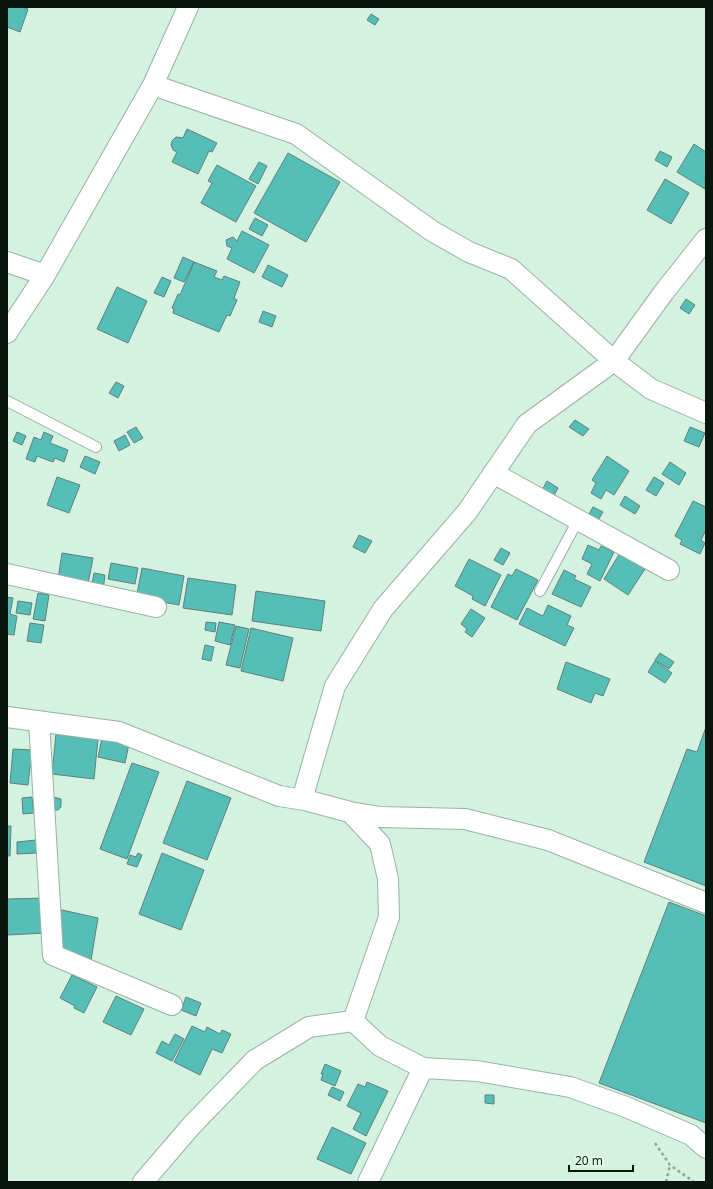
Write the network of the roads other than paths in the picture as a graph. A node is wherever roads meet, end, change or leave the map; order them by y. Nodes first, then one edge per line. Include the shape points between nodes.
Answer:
1 (188, 7) edge
2 (154, 85) junction
3 (703, 249) edge
4 (7, 262) edge
5 (45, 275) junction
6 (7, 333) edge
7 (614, 361) junction
8 (7, 401) edge
9 (706, 413) edge
10 (96, 447) dead end
11 (494, 473) junction
12 (578, 520) junction
13 (669, 570) dead end
14 (7, 574) edge
15 (540, 591) dead end
16 (156, 607) dead end
17 (7, 717) edge
18 (39, 721) junction
19 (305, 800) junction
20 (350, 812) junction
21 (706, 903) edge
22 (172, 1006) dead end
23 (353, 1021) junction
24 (423, 1068) junction
25 (706, 1148) edge
26 (143, 1182) edge
27 (368, 1182) edge

1 - 2 street
2 - 5 street
2 - 7 street via 296,134 432,231 469,252 511,269
3 - 7 street
4 - 5 street
5 - 6 street
7 - 9 street via 651,389
7 - 11 street via 527,424
8 - 10 lane
11 - 12 street
11 - 19 street via 467,512 383,609 335,686 305,789
12 - 13 street
12 - 15 lane
14 - 16 street
17 - 18 street
18 - 19 street via 119,732 279,796
18 - 22 street via 53,956
19 - 20 street
20 - 21 street via 380,817 465,819 548,840
20 - 23 street via 380,844 388,879 389,917
23 - 24 street via 380,1046
23 - 26 street via 309,1027 255,1060 192,1125
24 - 25 street via 477,1071 570,1087 626,1107 685,1133
24 - 27 street

